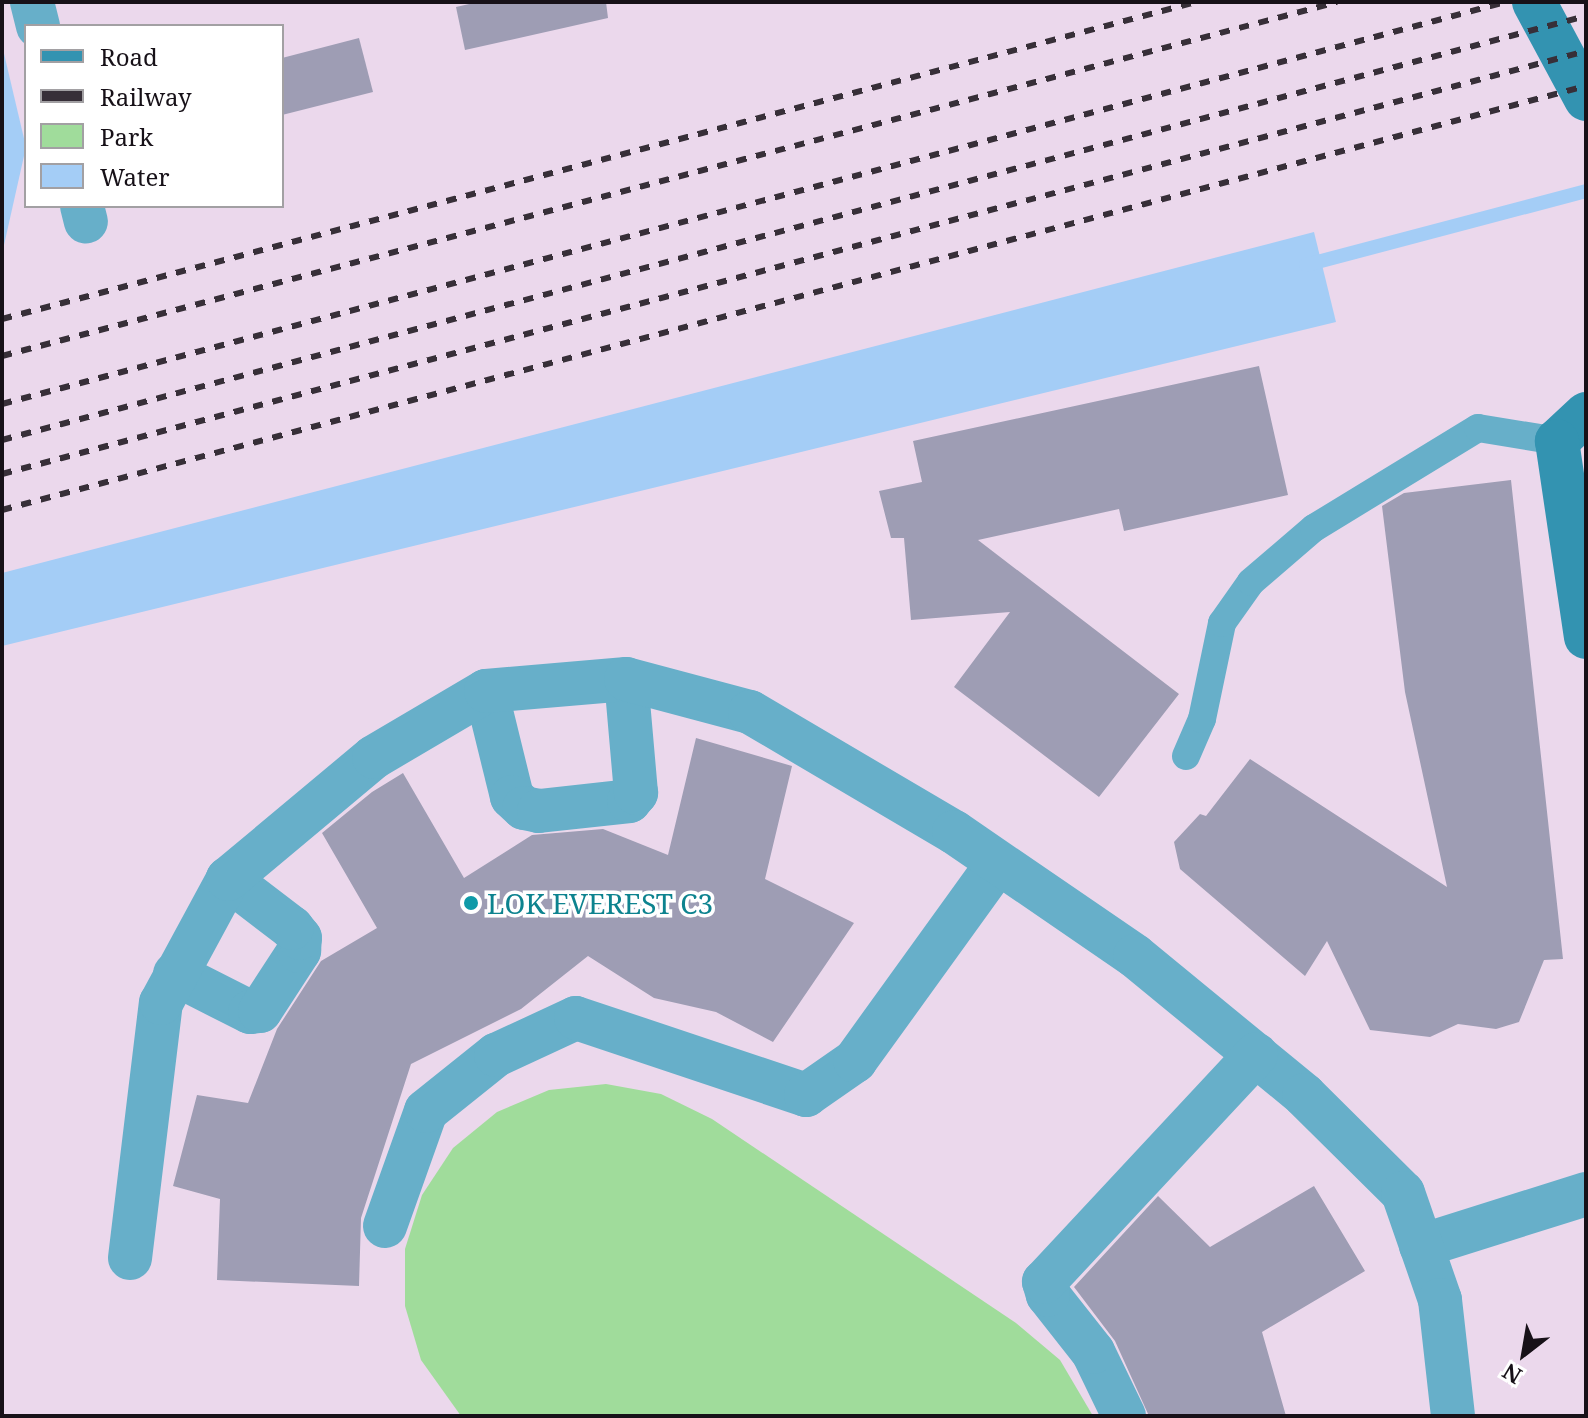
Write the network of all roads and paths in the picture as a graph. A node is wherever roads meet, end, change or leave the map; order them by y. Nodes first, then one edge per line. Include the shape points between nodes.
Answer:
1 (32, 2) edge
2 (1534, 2) edge
3 (38, 24) edge
4 (1586, 99) edge
5 (1572, 428) edge
6 (1586, 637) edge
7 (626, 679) junction
8 (486, 691) junction
9 (1186, 756) dead end
10 (998, 863) junction
11 (228, 879) junction
12 (175, 974) junction
13 (1256, 1055) junction
14 (1586, 1194) edge
15 (385, 1226) dead end
16 (1421, 1246) junction
17 (130, 1258) dead end
18 (1124, 1416) edge
19 (1453, 1416) edge

1 - 3 street
2 - 4 street
5 - 6 street
5 - 9 lane via 1478,428 1314,528 1251,582 1222,623 1202,719
7 - 8 street
7 - 8 street via 636,793 629,801 539,811 524,808 512,797
7 - 10 street via 750,712
8 - 11 street via 374,757
10 - 13 street via 1135,956
10 - 15 street via 855,1061 806,1095 576,1018 496,1055 426,1111
11 - 12 street
11 - 12 street via 292,928 300,938 299,951 260,1011 250,1012
12 - 17 street via 161,1003
13 - 16 street via 1403,1193
13 - 18 street via 1044,1282 1048,1295 1093,1352
14 - 16 street
16 - 19 street via 1440,1300

